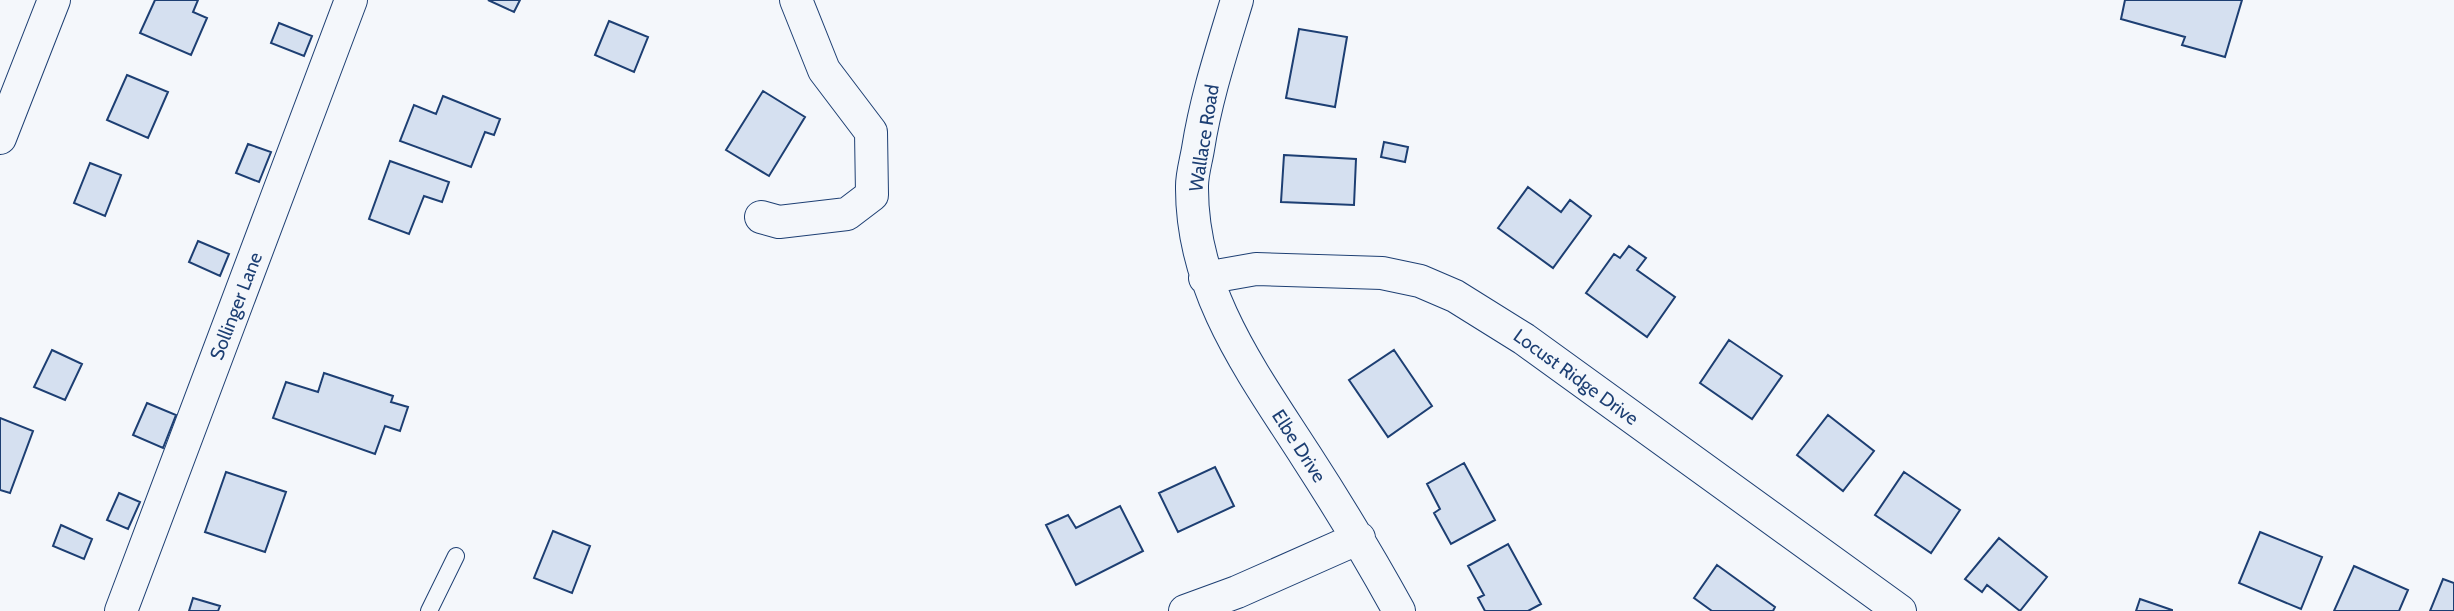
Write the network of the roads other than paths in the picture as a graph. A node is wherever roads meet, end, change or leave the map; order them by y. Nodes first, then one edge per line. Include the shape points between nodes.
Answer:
1 (54, 0) edge
2 (351, 0) edge
3 (796, 0) edge
4 (1237, 0) edge
5 (0, 138) edge
6 (761, 217) dead end
7 (1205, 278) junction
8 (1359, 538) junction
9 (456, 556) dead end
10 (1234, 601) edge
11 (121, 611) edge
12 (429, 611) edge
13 (1185, 611) edge
14 (1399, 611) edge
15 (1900, 611) edge

1 - 5 street
2 - 11 street, Sollinger Lane
3 - 6 street via 824,70 872,132 872,195 847,214 779,222
4 - 7 street, Wallace Road via 1205,107 1192,185
7 - 8 street, Elbe Drive via 1253,375
7 - 15 street, Locust Ridge Drive via 1256,269 1382,273 1420,281 1455,296 1524,339
8 - 10 street
8 - 14 street, Elbe Drive
9 - 12 lane
10 - 13 street

